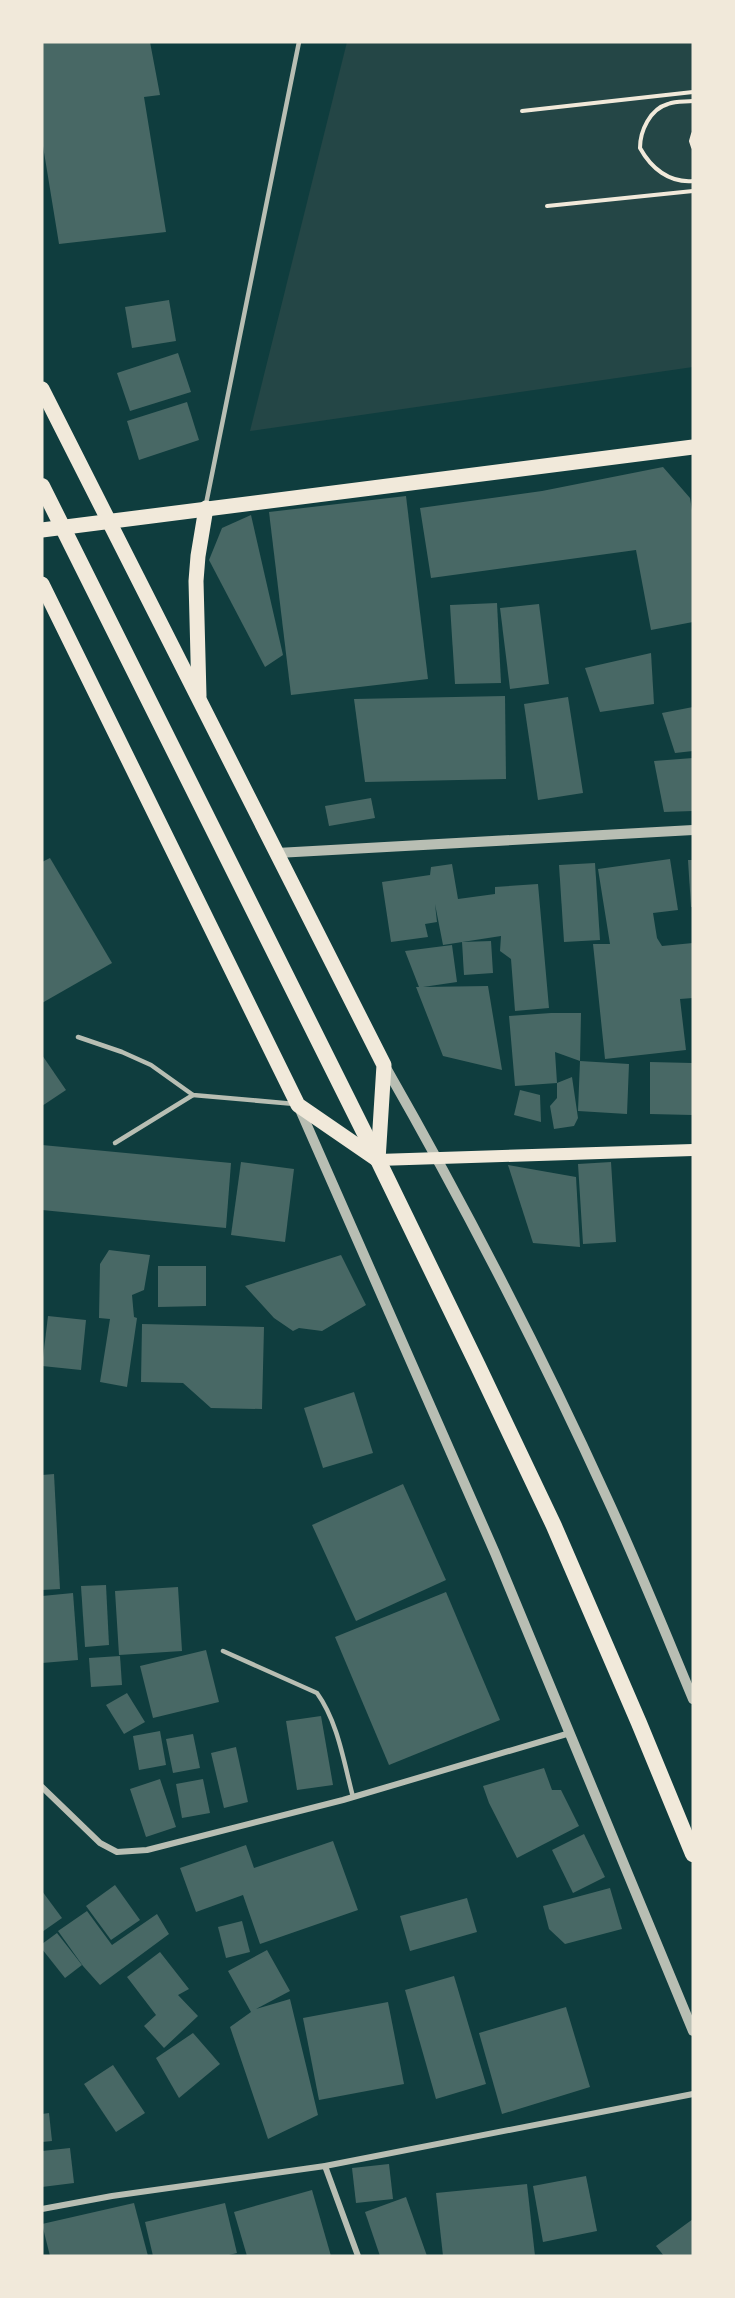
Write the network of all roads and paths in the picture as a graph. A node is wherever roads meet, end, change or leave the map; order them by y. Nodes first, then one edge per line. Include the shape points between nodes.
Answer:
1 (299, 42) edge
2 (693, 93) edge
3 (693, 101) edge
4 (522, 111) dead end
5 (693, 134) edge
6 (693, 147) edge
7 (693, 181) edge
8 (693, 191) edge
9 (547, 206) dead end
10 (42, 389) edge
11 (693, 447) edge
12 (42, 486) edge
13 (206, 508) junction
14 (108, 521) junction
15 (42, 530) edge
16 (42, 584) edge
17 (199, 699) junction
18 (693, 830) edge
19 (277, 853) junction
20 (78, 1037) dead end
21 (384, 1065) junction
22 (193, 1095) junction
23 (298, 1105) junction
24 (115, 1143) dead end
25 (693, 1150) edge
26 (437, 1158) junction
27 (378, 1160) junction
28 (223, 1651) dead end
29 (693, 1699) edge
30 (570, 1732) junction
31 (42, 1787) edge
32 (353, 1797) junction
33 (693, 1854) edge
34 (693, 2031) edge
35 (693, 2094) edge
36 (325, 2166) junction
37 (42, 2209) edge
38 (358, 2256) edge

1 - 13 lane
2 - 4 path
3 - 7 path via 668,104 657,110 645,126 640,148 656,169 668,177
5 - 6 path
8 - 9 path
10 - 14 main road
11 - 13 main road
12 - 27 highway
13 - 14 main road
13 - 17 main road via 196,581
14 - 15 main road
14 - 17 main road
16 - 23 main road
17 - 19 main road
18 - 19 street
19 - 21 main road
20 - 22 lane via 151,1065
21 - 26 street
21 - 27 main road
22 - 23 lane
22 - 24 lane
23 - 27 main road
23 - 30 street
25 - 26 main road
26 - 27 main road
26 - 29 street via 601,1486
27 - 33 highway via 554,1526
28 - 32 lane via 317,1694 325,1705 341,1750
30 - 32 street
30 - 34 street
31 - 32 street via 100,1843 117,1852 147,1850
35 - 36 street
36 - 37 street
36 - 38 street

